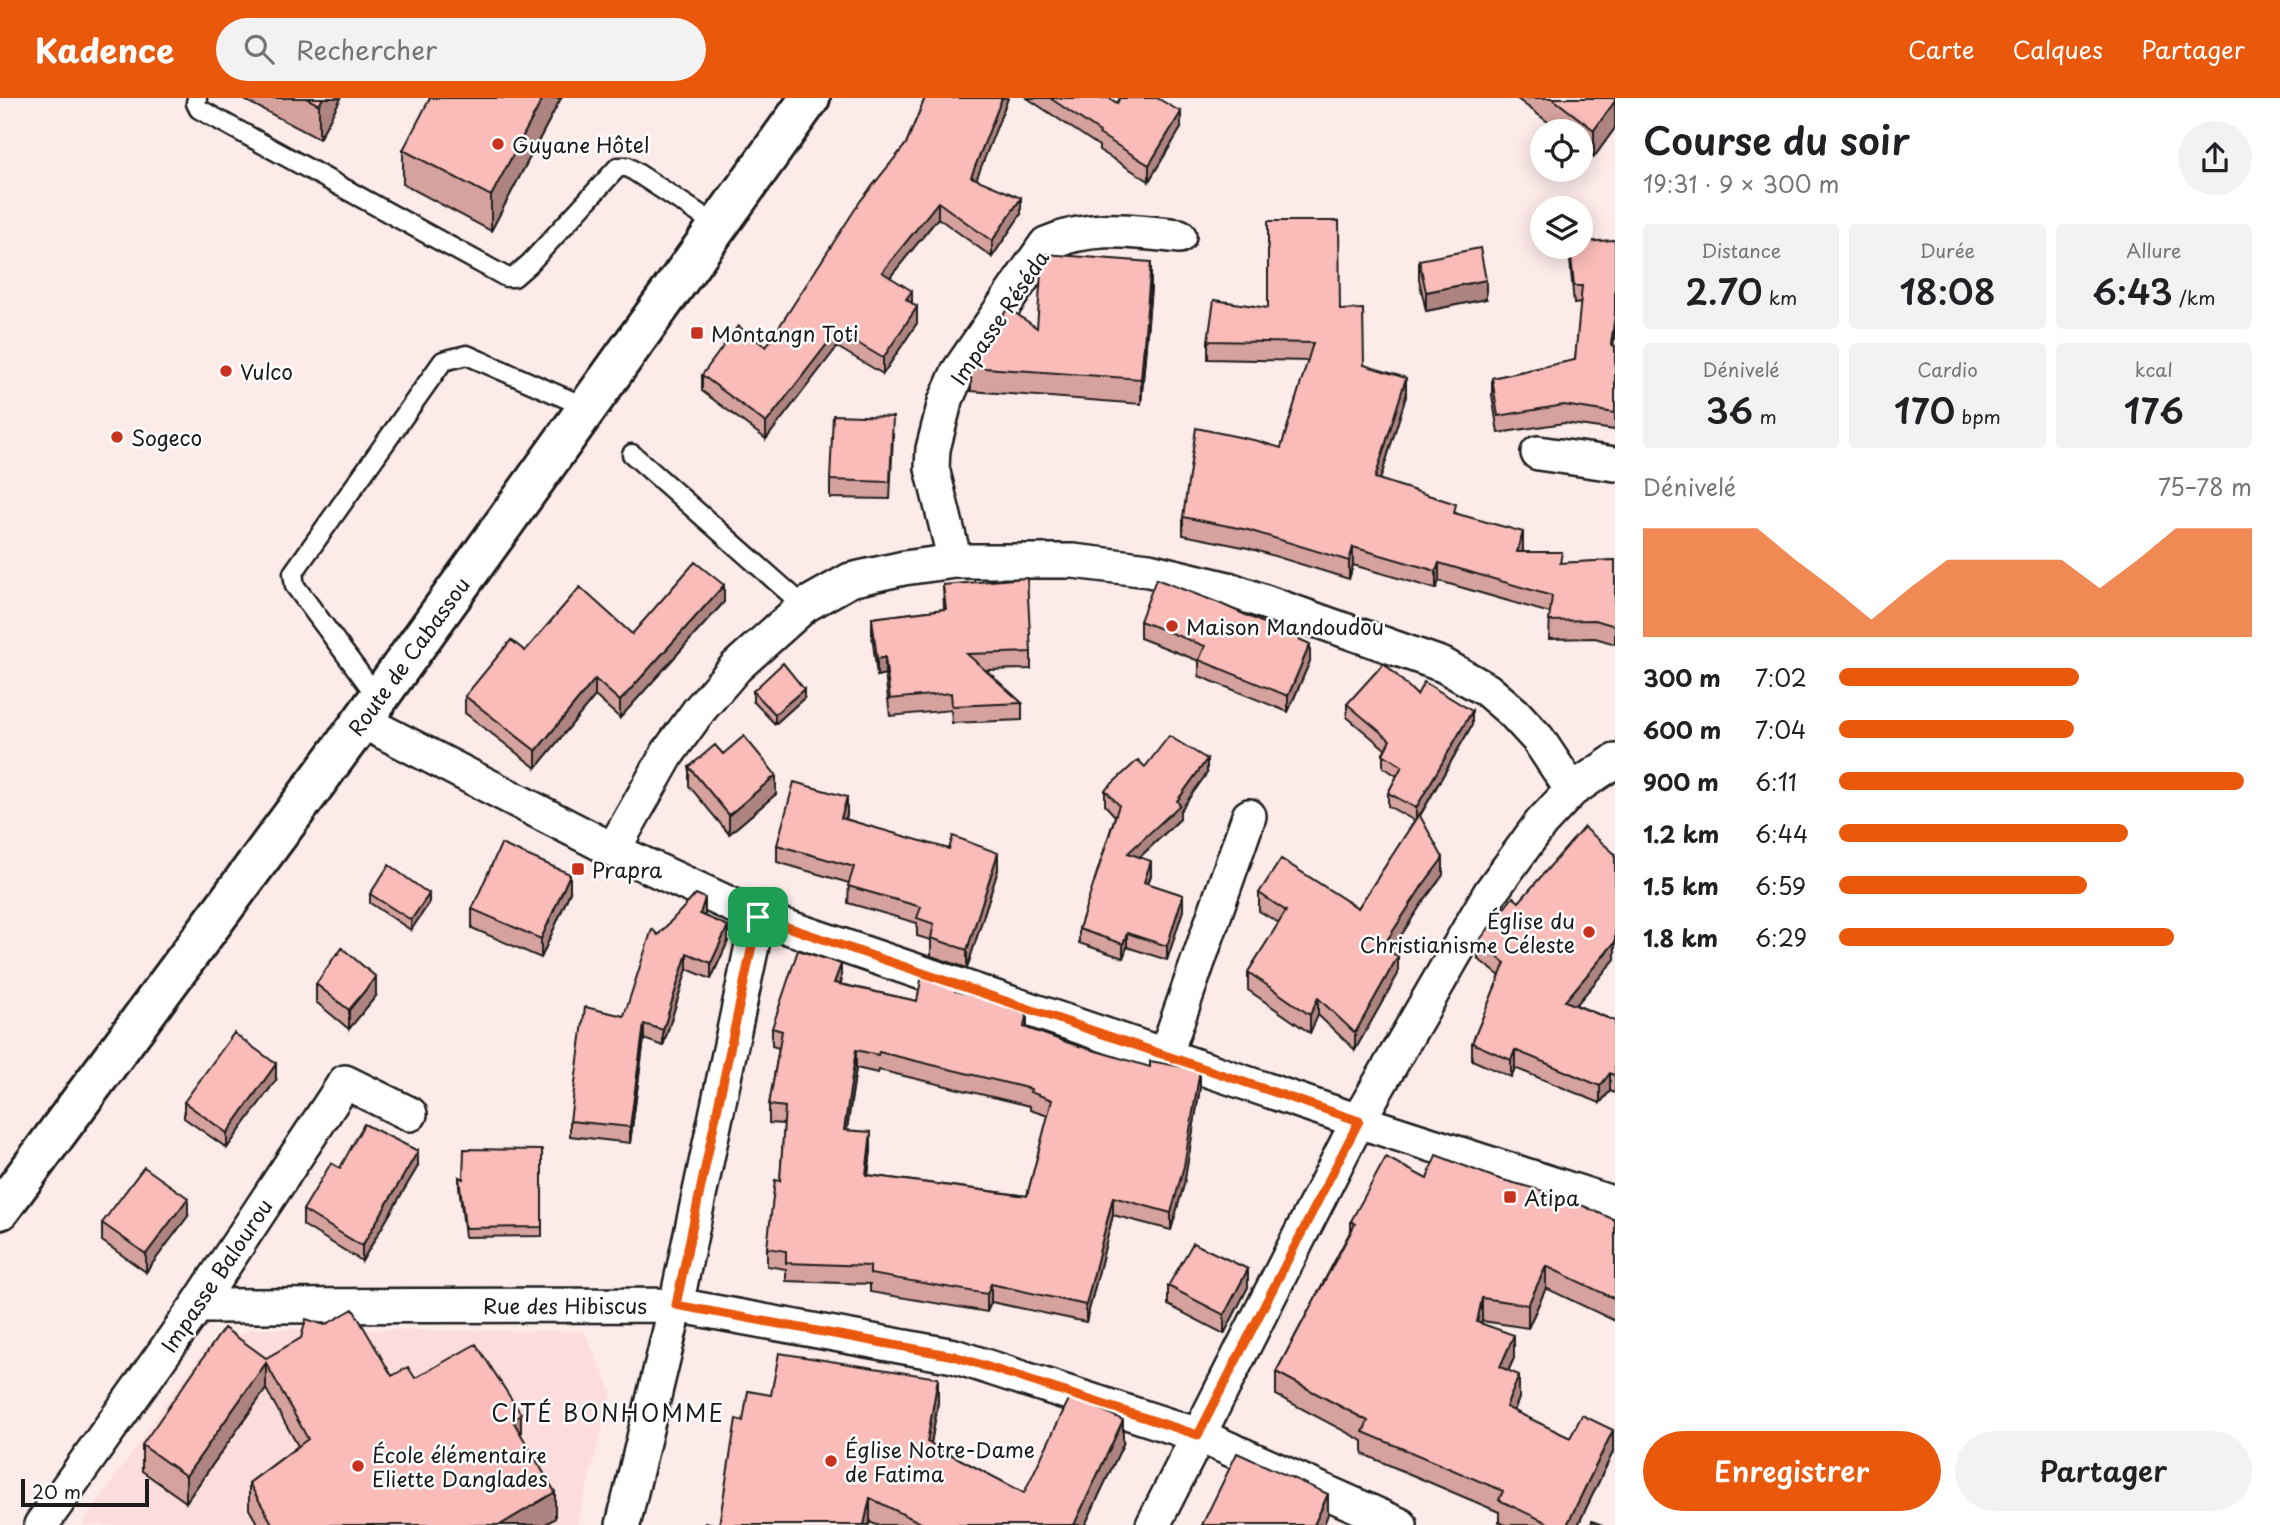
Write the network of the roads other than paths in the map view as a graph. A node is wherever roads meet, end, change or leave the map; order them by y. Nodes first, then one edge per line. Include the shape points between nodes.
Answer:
1 (197, 98) edge
2 (810, 98) edge
3 (718, 226) junction
4 (1179, 236) dead end
5 (588, 408) junction
6 (1538, 453) dead end
7 (632, 454) dead end
8 (1615, 464) edge
9 (955, 561) junction
10 (804, 606) junction
11 (370, 709) junction
12 (1615, 761) edge
13 (1572, 790) junction
14 (1249, 816) dead end
15 (613, 850) junction
16 (758, 917) junction
17 (1166, 1056) junction
18 (410, 1114) dead end
19 (1359, 1121) junction
20 (1615, 1204) edge
21 (0, 1210) edge
22 (676, 1305) junction
23 (197, 1306) junction
24 (1198, 1435) junction
25 (41, 1525) edge
26 (623, 1525) edge
27 (1153, 1525) edge
28 (1400, 1525) edge

1 - 3 lane via 199,108 506,277 514,277 530,263 618,167 628,167
2 - 3 main road, Route de Cabassou
3 - 5 main road, Route de Cabassou
4 - 9 street, Impasse Réséda via 1092,230 1046,243 958,372 945,402 932,468
5 - 11 main road, Route de Cabassou
5 - 11 lane via 467,355 443,361 293,573 295,586
6 - 8 street
7 - 10 lane
9 - 10 street via 850,580
9 - 13 street via 1073,561 1149,570 1228,589 1443,665 1487,690 1514,713 1538,739
10 - 15 street via 736,667 700,709 668,753
11 - 15 street
11 - 21 main road, Route de Cabassou
12 - 13 street
13 - 19 street via 1541,823 1490,893
14 - 17 street
15 - 16 street
16 - 17 street
16 - 22 street
17 - 19 street
18 - 23 street, Impasse Balourou via 345,1082
19 - 20 street
19 - 24 street
22 - 23 street, Rue des Hibiscus
22 - 24 street, Rue des Hibiscus via 954,1356
22 - 26 street
23 - 25 street, Impasse Balourou
24 - 27 street
24 - 28 street, Rue des Hibiscus

